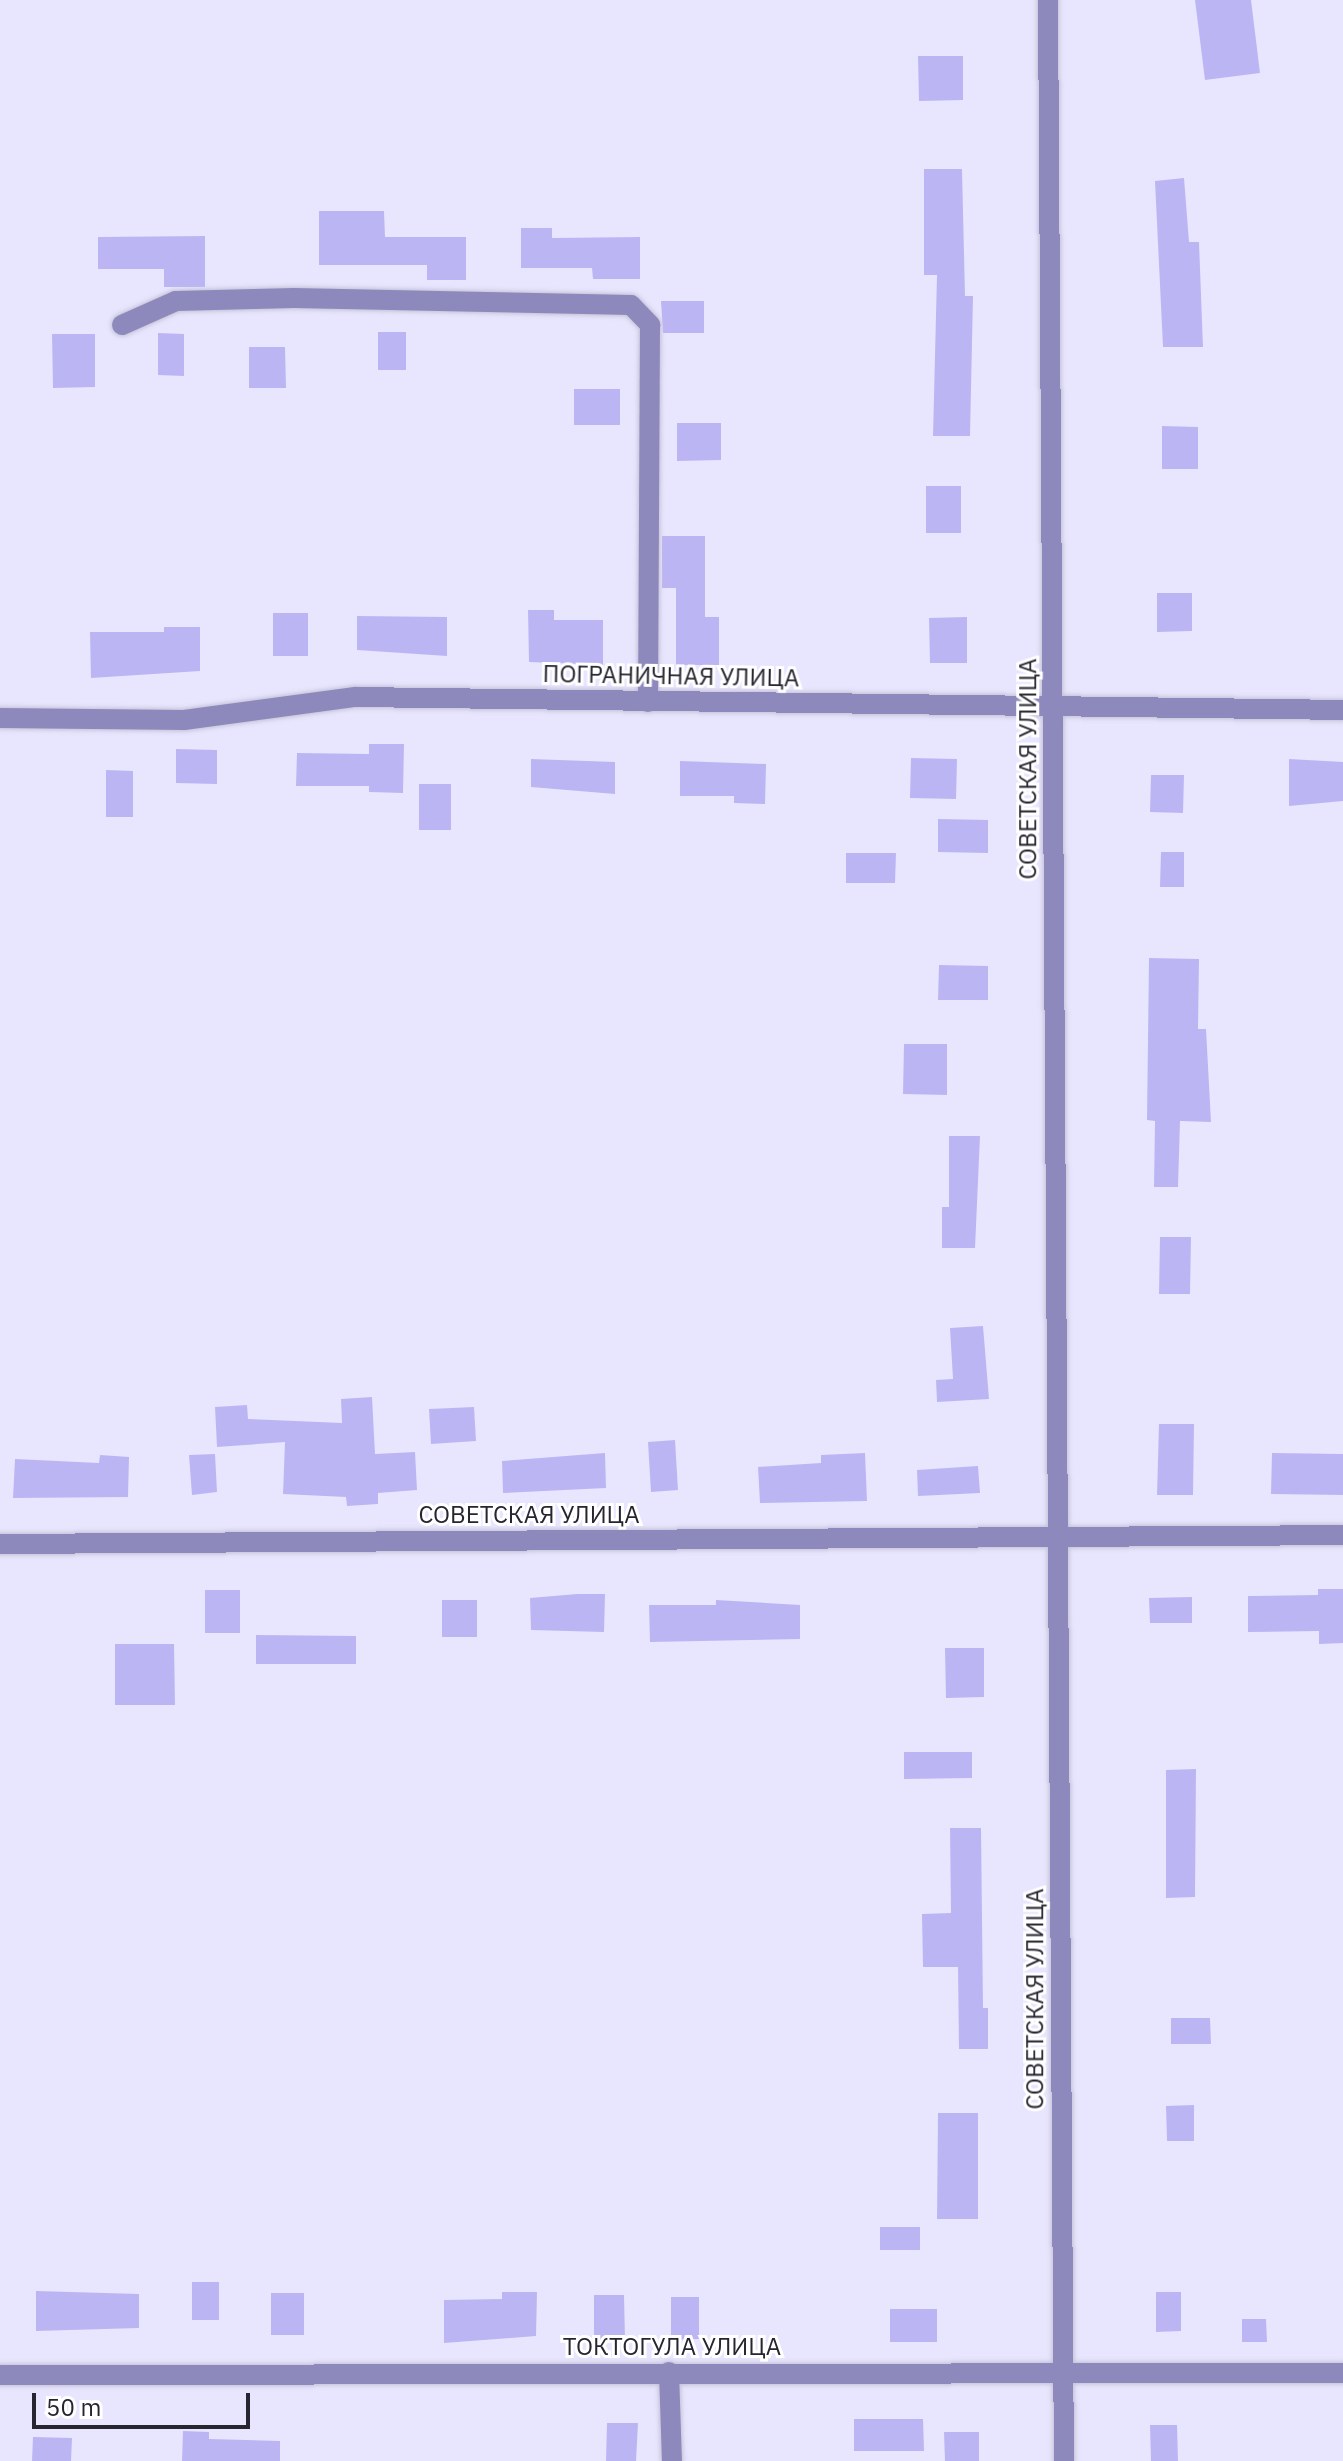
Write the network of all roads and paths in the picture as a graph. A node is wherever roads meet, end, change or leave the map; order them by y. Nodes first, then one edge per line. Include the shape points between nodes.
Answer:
1 (1048, 0) edge
2 (122, 325) dead end
3 (648, 702) junction
4 (1053, 709) junction
5 (1343, 710) edge
6 (0, 718) edge
7 (1343, 1535) edge
8 (1058, 1537) junction
9 (0, 1544) edge
10 (669, 2372) junction
11 (1343, 2373) edge
12 (1064, 2374) junction
13 (0, 2375) edge
14 (672, 2461) edge
15 (1064, 2461) edge

1 - 4 street, СОВЕТСКАЯ УЛИЦА
2 - 3 street via 176,301 294,298 631,305 650,325
3 - 4 street, ПОГРАНИЧНАЯ УЛИЦА
3 - 6 street, ПОГРАНИЧНАЯ УЛИЦА via 355,697 184,720
4 - 5 street, ПОГРАНИЧНАЯ УЛИЦА
4 - 8 street, СОВЕТСКАЯ УЛИЦА
7 - 8 street, СОВЕТСКАЯ УЛИЦА
8 - 9 street, СОВЕТСКАЯ УЛИЦА
8 - 12 street, СОВЕТСКАЯ УЛИЦА
10 - 12 street, ТОКТОГУЛА УЛИЦА
10 - 13 street, ТОКТОГУЛА УЛИЦА
10 - 14 street
11 - 12 street, ТОКТОГУЛА УЛИЦА
12 - 15 street, СОВЕТСКАЯ УЛИЦА

